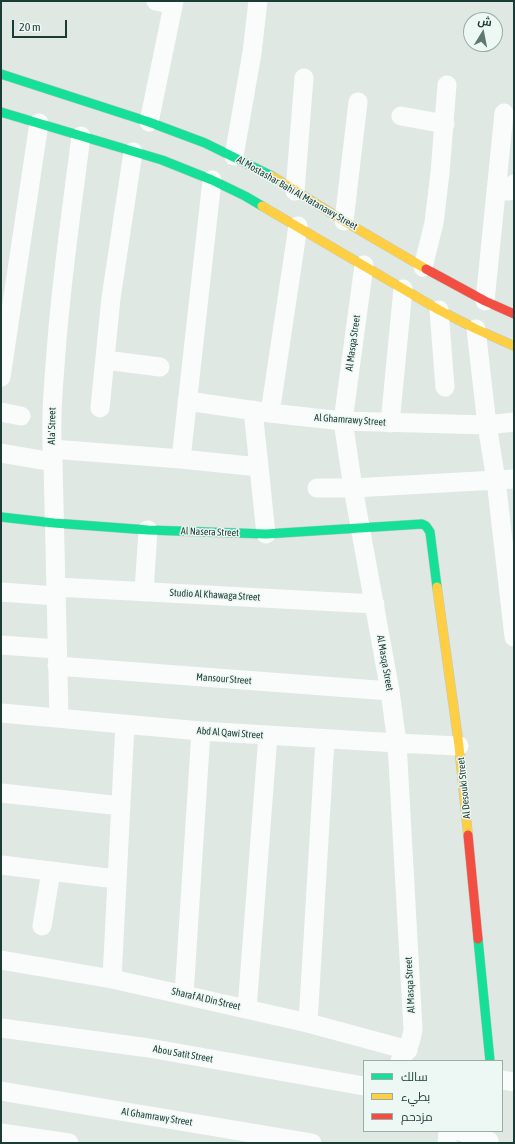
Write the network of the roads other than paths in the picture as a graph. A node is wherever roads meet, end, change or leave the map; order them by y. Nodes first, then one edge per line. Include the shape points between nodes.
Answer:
1 (258, 1) edge
2 (168, 2) edge
3 (1, 74) edge
4 (304, 78) dead end
5 (447, 85) dead end
6 (358, 102) dead end
7 (1, 112) edge
8 (504, 113) dead end
9 (402, 116) dead end
10 (149, 122) junction
11 (39, 123) junction
12 (445, 124) junction
13 (81, 136) junction
14 (133, 152) junction
15 (234, 156) junction
16 (212, 180) junction
17 (505, 187) edge
18 (295, 191) junction
19 (344, 221) junction
20 (298, 226) junction
21 (364, 265) junction
22 (424, 267) junction
23 (403, 289) junction
24 (485, 301) junction
25 (439, 310) junction
26 (514, 314) edge
27 (476, 329) junction
28 (4, 331) edge
29 (514, 346) edge
30 (105, 360) junction
31 (160, 367) dead end
32 (1, 377) edge
33 (445, 387) dead end
34 (187, 401) junction
35 (100, 408) dead end
36 (261, 411) junction
37 (1, 412) edge
38 (21, 416) dead end
39 (343, 421) junction
40 (514, 422) edge
41 (390, 423) junction
42 (487, 425) junction
43 (1, 453) edge
44 (52, 455) junction
45 (181, 459) junction
46 (259, 467) junction
47 (505, 479) edge
48 (317, 488) dead end
49 (353, 488) junction
50 (1, 517) edge
51 (54, 523) junction
52 (420, 524) joint
53 (360, 528) junction
54 (148, 530) junction
55 (266, 534) junction
56 (56, 591) junction
57 (1, 592) edge
58 (144, 592) junction
59 (375, 604) junction
60 (514, 637) edge
61 (1, 645) edge
62 (57, 658) junction
63 (390, 691) junction
64 (1, 713) edge
65 (58, 718) junction
66 (125, 724) junction
67 (201, 731) junction
68 (268, 735) junction
69 (325, 739) junction
70 (397, 743) junction
71 (459, 746) junction
72 (1, 793) edge
73 (121, 806) junction
74 (1, 866) edge
75 (51, 871) junction
76 (116, 879) junction
77 (42, 926) dead end
78 (1, 960) edge
79 (112, 979) junction
80 (184, 994) junction
81 (247, 1009) junction
82 (308, 1023) junction
83 (1, 1028) edge
84 (404, 1055) edge
85 (490, 1060) edge
86 (503, 1080) edge
87 (514, 1082) edge
88 (363, 1086) edge
89 (1, 1091) edge
90 (448, 1132) edge
91 (464, 1132) edge
92 (1, 1133) edge
93 (489, 1138) edge
94 (69, 1143) edge
95 (312, 1143) edge
96 (447, 1143) edge

1 - 15 street
2 - 10 street
3 - 10 street, Al Mostashar Bahi Al Matanawy Street
4 - 18 street
5 - 12 street
6 - 19 street
7 - 11 street
8 - 17 street
9 - 12 street
10 - 15 street, Al Mostashar Bahi Al Matanawy Street
11 - 13 street
11 - 28 street
12 - 22 street via 434,222
13 - 14 street
13 - 44 street, Ala' Street via 58,325 53,387
14 - 16 street via 162,160
14 - 30 street via 111,298
15 - 18 street, Al Mostashar Bahi Al Matanawy Street
16 - 20 street
16 - 34 street
17 - 24 street
18 - 19 street, Al Mostashar Bahi Al Matanawy Street
19 - 22 street, Al Mostashar Bahi Al Matanawy Street
20 - 21 street
20 - 36 street
21 - 23 street
21 - 39 street, Al Masqa Street
22 - 24 street, Al Mostashar Bahi Al Matanawy Street
23 - 25 street
23 - 41 street
24 - 26 street, Al Mostashar Bahi Al Matanawy Street
25 - 27 street
25 - 33 street
27 - 29 street
27 - 42 street
28 - 32 street
30 - 31 street
30 - 35 street
34 - 36 street, Al Ghamrawy Street
34 - 45 street
36 - 39 street, Al Ghamrawy Street
36 - 46 street
37 - 38 street
39 - 41 street, Al Ghamrawy Street
39 - 49 street, Al Masqa Street
40 - 42 street, Al Ghamrawy Street
41 - 42 street, Al Ghamrawy Street
42 - 47 street
43 - 44 street
44 - 45 street
44 - 51 street, Ala' Street
45 - 46 street
46 - 55 street
47 - 49 street
47 - 60 street
48 - 49 street
49 - 53 street, Al Masqa Street
50 - 51 street, Al Nasera Street
51 - 54 street, Al Nasera Street
51 - 56 street, Ala' Street
52 - 53 street, Al Nasera Street
52 - 71 street, Al Desouki Street via 428,527 430,532
53 - 55 street, Al Nasera Street
53 - 59 street, Al Masqa Street
54 - 55 street, Al Nasera Street
54 - 58 street
56 - 57 street, Studio Al Khawaga Street
56 - 58 street, Studio Al Khawaga Street
56 - 62 street, Ala' Street
58 - 59 street, Studio Al Khawaga Street
59 - 63 street, Al Masqa Street
61 - 62 street, Mansour Street
62 - 63 street, Mansour Street
62 - 65 street, Ala' Street
63 - 70 street, Al Masqa Street
64 - 65 street, Abd Al Qawi Street
65 - 66 street, Abd Al Qawi Street
66 - 67 street, Abd Al Qawi Street
66 - 73 street
67 - 68 street, Abd Al Qawi Street
67 - 80 street
68 - 69 street, Abd Al Qawi Street
68 - 81 street
69 - 70 street, Abd Al Qawi Street
69 - 82 street
70 - 71 street, Abd Al Qawi Street
70 - 84 street, Al Masqa Street via 412,1029 411,1040
71 - 85 street, Al Desouki Street
72 - 73 street
73 - 76 street
74 - 75 street
75 - 76 street
75 - 77 street
76 - 79 street
78 - 79 street, Sharaf Al Din Street
79 - 80 street, Sharaf Al Din Street
80 - 81 street, Sharaf Al Din Street
81 - 82 street, Sharaf Al Din Street
82 - 84 street, Sharaf Al Din Street
83 - 88 street, Abou Satit Street via 149,1048
86 - 87 street
89 - 95 street, Al Ghamrawy Street
90 - 96 street
91 - 93 street
92 - 94 street

